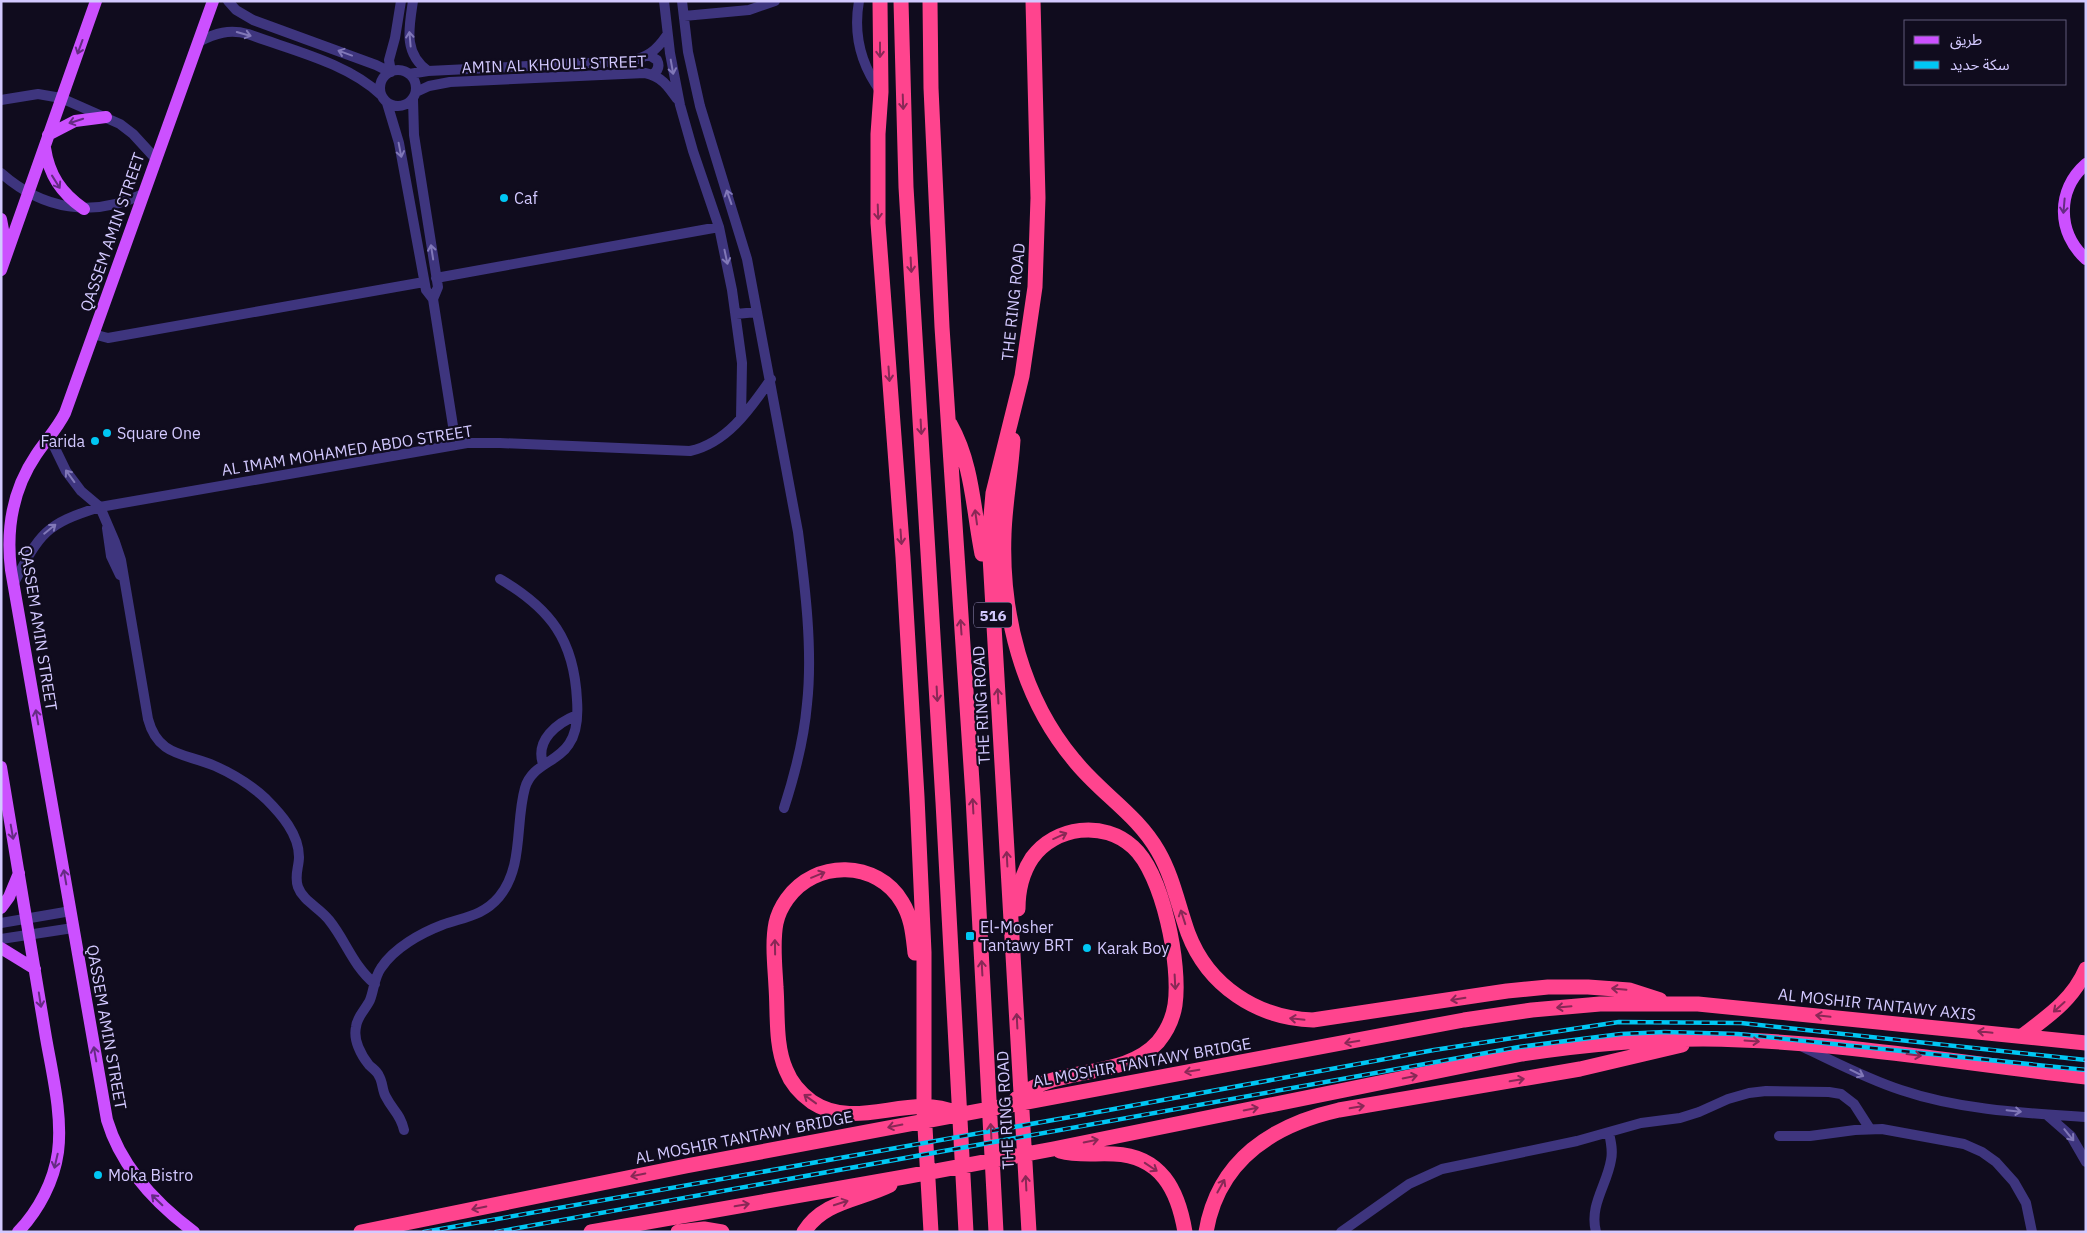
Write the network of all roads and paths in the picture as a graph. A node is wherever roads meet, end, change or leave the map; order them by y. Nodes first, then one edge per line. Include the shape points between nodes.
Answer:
1 (96, 1) edge
2 (213, 1) edge
3 (228, 1) edge
4 (400, 1) edge
5 (413, 1) edge
6 (664, 1) edge
7 (682, 1) edge
8 (775, 1) edge
9 (859, 1) edge
10 (880, 1) edge
11 (901, 1) edge
12 (930, 1) edge
13 (1033, 1) edge
14 (684, 16) junction
15 (667, 35) junction
16 (198, 42) junction
17 (650, 55) junction
18 (428, 71) junction
19 (390, 72) junction
20 (409, 74) junction
21 (652, 75) junction
22 (881, 92) junction
23 (414, 95) junction
24 (61, 98) junction
25 (384, 99) junction
26 (1, 100) edge
27 (680, 105) junction
28 (106, 117) junction
29 (46, 140) junction
30 (155, 158) junction
31 (2086, 164) edge
32 (1, 173) edge
33 (29, 192) junction
34 (143, 194) junction
35 (84, 209) junction
36 (1, 219) edge
37 (719, 227) junction
38 (8, 252) junction
39 (2086, 259) edge
40 (1, 270) edge
41 (436, 278) junction
42 (424, 282) junction
43 (433, 299) junction
44 (757, 312) junction
45 (736, 314) junction
46 (93, 334) junction
47 (771, 379) junction
48 (1013, 414) junction
49 (741, 418) junction
50 (947, 418) junction
51 (50, 438) junction
52 (456, 445) junction
53 (100, 507) junction
54 (500, 579) dead end
55 (991, 581) junction
56 (14, 583) junction
57 (577, 716) junction
58 (543, 764) junction
59 (1, 767) edge
60 (784, 808) dead end
61 (19, 873) junction
62 (1, 908) edge
63 (70, 911) junction
64 (27, 918) junction
65 (1, 923) edge
66 (73, 928) junction
67 (29, 935) junction
68 (1, 939) edge
69 (1, 948) edge
70 (35, 969) junction
71 (2086, 969) edge
72 (1014, 972) junction
73 (375, 984) junction
74 (2081, 990) edge
75 (924, 991) junction
76 (1665, 1004) junction
77 (2022, 1036) junction
78 (1703, 1039) junction
79 (1798, 1044) junction
80 (2086, 1044) edge
81 (2086, 1077) edge
82 (1011, 1104) junction
83 (959, 1114) junction
84 (2046, 1115) junction
85 (2086, 1117) edge
86 (1870, 1129) junction
87 (404, 1130) dead end
88 (1609, 1133) junction
89 (1779, 1136) dead end
90 (1054, 1149) junction
91 (2086, 1162) edge
92 (904, 1177) junction
93 (18, 1232) edge
94 (194, 1232) edge
95 (361, 1232) edge
96 (591, 1232) edge
97 (678, 1232) edge
98 (722, 1232) edge
99 (804, 1232) edge
100 (931, 1232) edge
101 (966, 1232) edge
102 (996, 1232) edge
103 (1029, 1232) edge
104 (1185, 1232) edge
105 (1206, 1232) edge
106 (1341, 1232) edge
107 (1596, 1232) edge
108 (2032, 1232) edge

1 -> 24 main road
2 - 16 main road, QASSEM AMIN STREET
19 -> 3 street via 253,20
4 - 19 street via 389,60
18 -> 5 street via 416,60 410,45
6 - 15 street
7 - 14 street
8 - 14 street via 749,10
9 - 22 street via 857,33 861,54
10 -> 22 highway
11 -> 101 highway via 906,187
12 - 50 highway, THE RING ROAD / 516 via 933,147
13 - 48 highway, THE RING ROAD / 516 via 1037,257 1028,346
44 -> 14 street via 748,259 699,101
15 - 17 street, AMIN AL KHOULI STREET
15 -> 27 street
16 -> 25 street via 224,32 248,34 348,71 366,81
16 - 30 main road, QASSEM AMIN STREET
17 - 18 street, AMIN AL KHOULI STREET via 629,61
17 - 21 street via 658,62 658,68
18 - 20 street, AMIN AL KHOULI STREET
19 - 20 street via 398,70
19 - 25 street via 381,82
20 - 23 street via 415,82
21 - 23 street, AMIN AL KHOULI STREET via 450,82 429,86
21 - 27 street, AMIN AL KHOULI STREET via 666,84
22 -> 75 highway via 878,224 911,681
23 - 25 street via 403,106 395,106
41 -> 23 street via 414,135
24 - 26 street via 38,94
24 - 28 street
24 - 29 main road
25 -> 42 street via 399,143
27 - 37 street
28 -> 29 main road via 75,121
28 - 30 street via 134,134
29 - 33 main road
29 -> 35 main road via 52,176
30 - 34 main road, QASSEM AMIN STREET
31 -> 39 main road via 2068,187 2063,211 2068,234
32 - 33 street
33 - 35 street
33 - 38 main road
34 - 35 street via 114,206
34 - 46 main road, QASSEM AMIN STREET
36 - 38 main road
37 - 41 street
37 -> 45 street
38 - 40 main road
41 - 43 street via 438,291
42 - 43 street
42 - 46 street via 108,338
43 - 52 street
44 - 45 street
44 - 47 street
45 - 49 street via 743,378
46 - 51 main road, QASSEM AMIN STREET via 65,413
47 - 49 street, AL IMAM MOHAMED ABDO STREET
47 - 60 street via 798,532 809,662 802,743
48 - 55 highway, THE RING ROAD / 516 via 991,508
76 -> 48 highway via 1629,990 1548,987 1330,1019 1301,1020 1256,1008 1218,981 1192,942 1169,873 1151,839 1064,749 1043,716 1027,681 1012,628 1004,573
49 - 52 street, AL IMAM MOHAMED ABDO STREET via 714,443 690,451 494,443
55 -> 50 highway via 982,552 967,462
102 -> 50 highway, THE RING ROAD / 516 via 973,807
53 -> 51 street via 81,491 66,471
51 - 56 main road, QASSEM AMIN STREET via 28,468 14,504 9,544
52 - 53 street, AL IMAM MOHAMED ABDO STREET
56 -> 53 street, AL IMAM MOHAMED ABDO STREET via 32,548 49,529 70,516
53 - 73 street via 122,578 148,719 156,738 178,755 214,765 235,776 272,806 297,843 299,890 330,920 353,960
54 - 57 street via 538,605 563,635 573,668
72 -> 55 highway, THE RING ROAD / 516
63 -> 56 main road, QASSEM AMIN STREET
57 - 58 street via 570,743 560,754
57 - 58 street via 563,722 547,736 541,749
58 - 73 street via 529,778 524,790 514,866 499,897 478,914 443,925 412,941 385,963
59 -> 61 main road
61 - 62 main road
61 - 64 main road
63 - 64 street
63 - 66 main road, QASSEM AMIN STREET
64 - 65 street
64 - 67 main road
66 - 67 street
94 -> 66 main road, QASSEM AMIN STREET via 143,1185 128,1167 114,1141 106,1114
67 - 68 street
67 - 70 main road
69 - 70 main road
70 -> 93 main road via 59,1121 59,1141 46,1190 36,1210
71 - 74 highway
72 -> 82 highway via 1018,900 1021,883 1032,859 1050,841 1080,830 1113,834 1134,848 1155,883 1168,927 1175,978 1174,1012 1164,1034 1133,1060 1043,1083 1023,1093
103 -> 72 highway, THE RING ROAD / 516
73 - 87 street via 370,1001 357,1020 356,1037 365,1059 380,1077 384,1094 399,1114
74 -> 77 highway
83 -> 75 highway via 922,1106 843,1114 817,1104 799,1090 786,1070 779,1038 774,941 782,906 799,885 823,872 850,869 876,877 897,894 906,909
75 - 100 highway via 924,1110
77 -> 76 highway, AL MOSHIR TANTAWY AXIS via 1730,1007
76 -> 82 highway, AL MOSHIR TANTAWY BRIDGE via 1600,1004 1498,1015
77 - 80 highway, AL MOSHIR TANTAWY AXIS
78 -> 79 highway
90 -> 78 highway via 1522,1054 1630,1041
105 -> 78 highway via 1214,1199 1232,1169 1258,1144 1303,1121 1340,1110 1604,1064
79 -> 81 highway
79 -> 84 street via 1870,1079 1917,1096 1959,1105
82 - 83 highway, AL MOSHIR TANTAWY BRIDGE
83 -> 95 highway, AL MOSHIR TANTAWY BRIDGE
84 - 85 street
84 -> 91 street via 2070,1136
86 - 88 street via 1854,1104 1841,1094 1766,1091 1728,1098 1680,1118 1640,1122
86 - 89 street
86 - 108 street via 1954,1141 1989,1156 2019,1188 2029,1210
88 - 106 street via 1459,1164 1431,1173 1398,1191
88 - 107 street via 1611,1161 1596,1204
90 - 92 highway
90 -> 104 highway via 1083,1155 1123,1155 1147,1164 1161,1174 1176,1196
96 -> 92 highway
99 -> 92 highway via 827,1209 881,1190
97 - 98 highway via 704,1229

